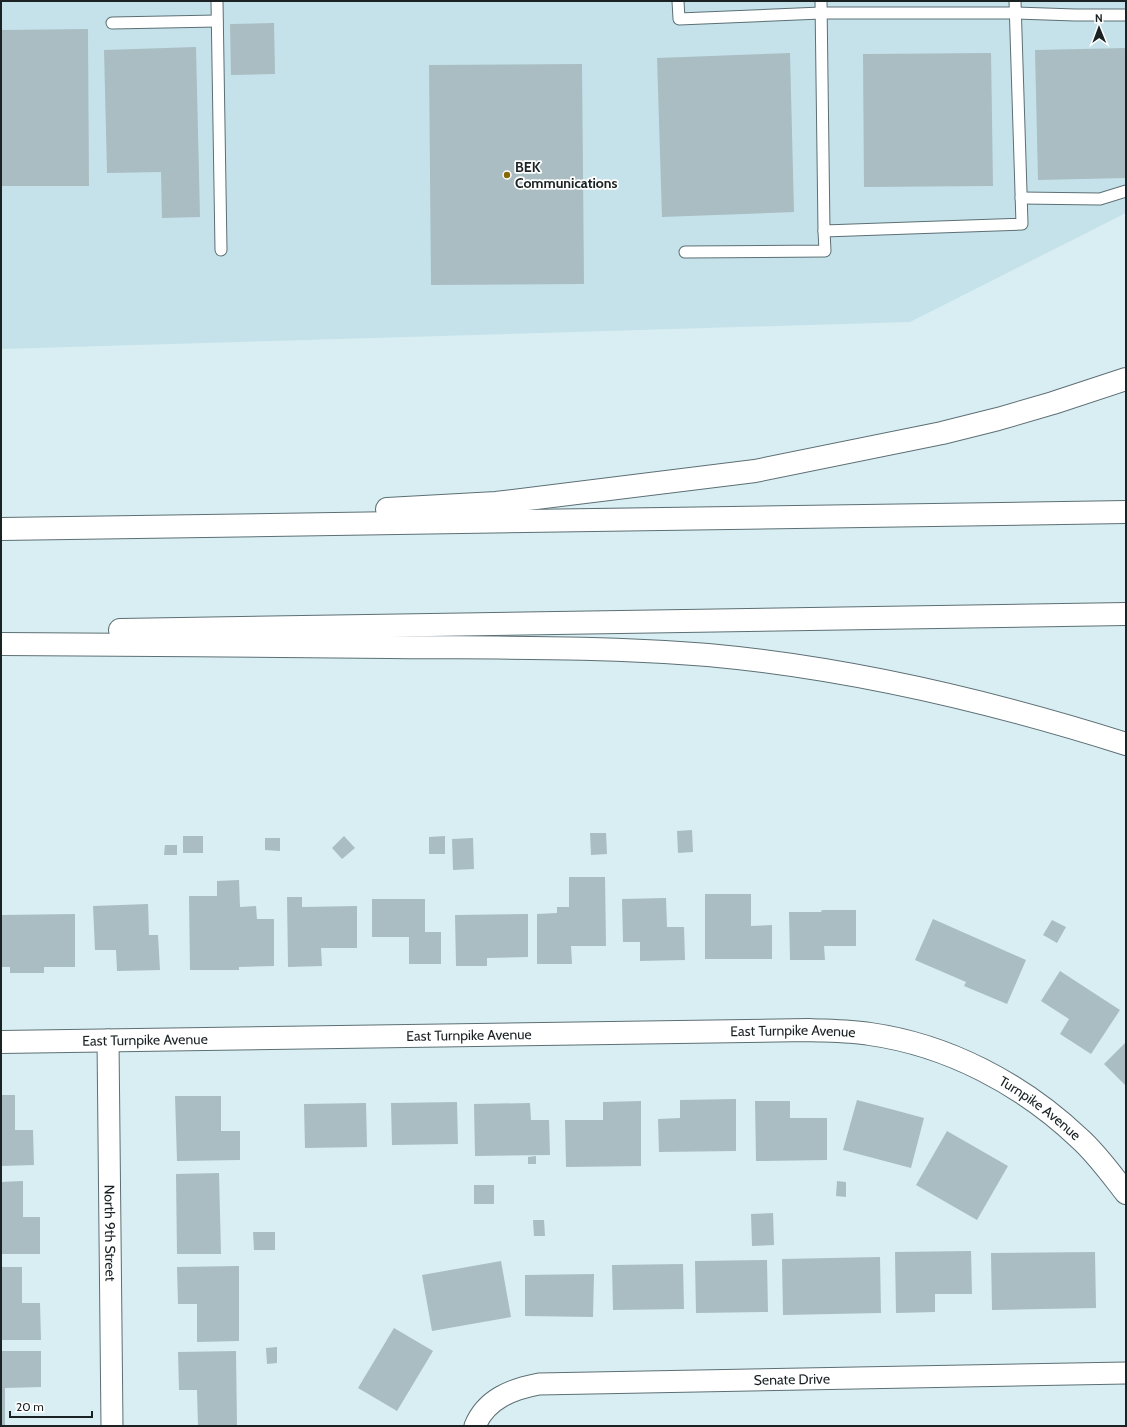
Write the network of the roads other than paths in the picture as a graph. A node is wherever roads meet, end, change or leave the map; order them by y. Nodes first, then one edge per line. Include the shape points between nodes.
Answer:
1 (217, 1) edge
2 (678, 1) edge
3 (821, 1) edge
4 (1015, 1) edge
5 (1016, 13) junction
6 (821, 14) junction
7 (1126, 15) edge
8 (217, 21) junction
9 (112, 23) dead end
10 (1126, 191) edge
11 (1021, 198) junction
12 (824, 230) junction
13 (221, 250) dead end
14 (685, 252) dead end
15 (1126, 379) edge
16 (1126, 512) edge
17 (22, 529) junction
18 (1, 530) edge
19 (1126, 614) edge
20 (1, 632) edge
21 (1, 644) edge
22 (1126, 744) edge
23 (108, 1040) junction
24 (1, 1042) edge
25 (934, 1050) joint
26 (1126, 1194) edge
27 (1126, 1373) edge
28 (112, 1426) edge
29 (475, 1426) edge

1 - 8 lane
2 - 6 lane via 679,19
3 - 6 lane
4 - 5 lane
5 - 6 lane
5 - 7 lane
5 - 11 lane
6 - 12 lane
8 - 9 lane
8 - 13 lane
10 - 11 lane via 1100,198
11 - 12 lane via 1022,224
12 - 14 lane via 825,251
15 - 17 main road via 1053,403 956,429 755,471 496,503
16 - 17 main road
17 - 18 main road
19 - 20 main road
21 - 22 main road via 549,648 710,655 830,672 944,694 1076,728
23 - 24 main road, East Turnpike Avenue
23 - 25 main road, East Turnpike Avenue via 809,1030 871,1034
23 - 28 street, North 9th Street
25 - 26 main road, Turnpike Avenue via 993,1075 1051,1114 1104,1164
27 - 29 street, Senate Drive via 539,1384 503,1394 487,1407

